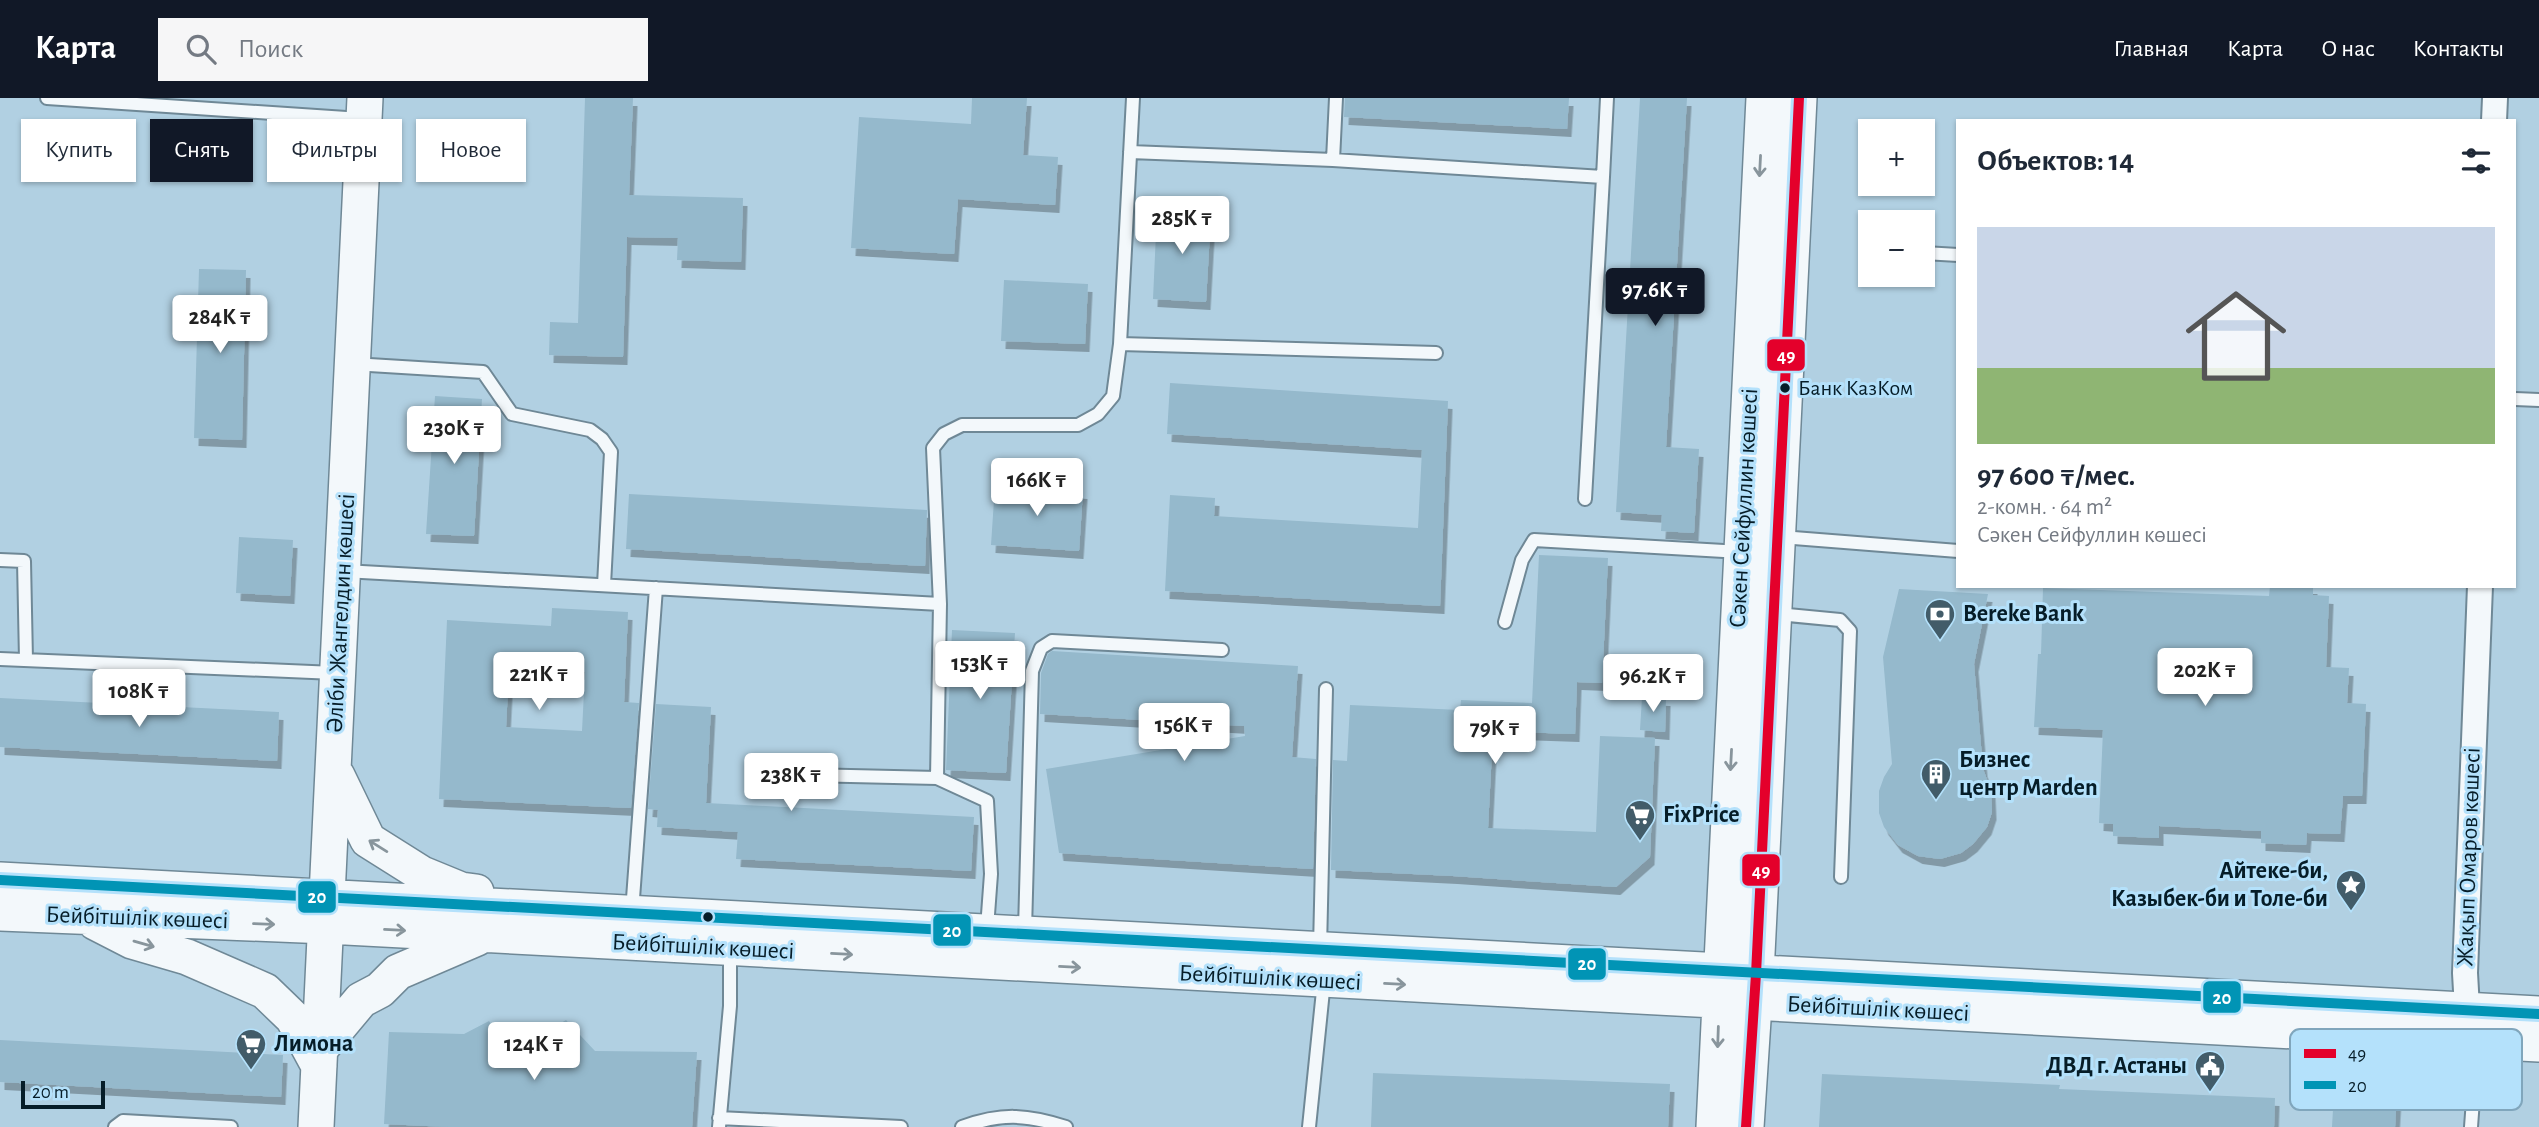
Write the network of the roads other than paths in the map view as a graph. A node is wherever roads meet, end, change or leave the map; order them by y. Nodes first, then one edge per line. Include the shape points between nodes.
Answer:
1 (47, 98) edge
2 (1133, 98) edge
3 (1336, 98) edge
4 (1607, 98) edge
5 (1764, 98) edge
6 (1799, 98) edge
7 (2495, 98) edge
8 (364, 109) edge
9 (2494, 119) edge
10 (1130, 152) junction
11 (1333, 160) junction
12 (1602, 177) junction
13 (1935, 254) edge
14 (1956, 255) edge
15 (1120, 344) junction
16 (1436, 353) dead end
17 (352, 364) junction
18 (2516, 399) edge
19 (2539, 400) edge
20 (1585, 499) dead end
21 (1777, 537) junction
22 (1956, 551) edge
23 (1741, 552) junction
24 (0, 560) edge
25 (343, 571) junction
26 (604, 585) junction
27 (656, 588) junction
28 (2480, 588) edge
29 (940, 604) junction
30 (1773, 614) junction
31 (1505, 622) dead end
32 (1222, 650) dead end
33 (0, 659) edge
34 (26, 660) junction
35 (338, 673) junction
36 (1326, 689) dead end
37 (334, 769) junction
38 (764, 774) dead end
39 (937, 778) junction
40 (1841, 877) dead end
41 (0, 880) edge
42 (555, 909) junction
43 (0, 912) edge
44 (328, 912) junction
45 (632, 913) junction
46 (82, 916) junction
47 (987, 932) junction
48 (1024, 934) junction
49 (484, 935) junction
50 (730, 948) junction
51 (1322, 965) junction
52 (1720, 985) junction
53 (1755, 989) junction
54 (2539, 1014) edge
55 (2468, 1026) junction
56 (2468, 1029) edge
57 (2480, 1029) edge
58 (2522, 1040) edge
59 (2539, 1044) edge
60 (320, 1057) junction
61 (719, 1123) edge
62 (115, 1127) edge
63 (231, 1127) edge
64 (316, 1127) edge
65 (901, 1127) edge
66 (962, 1127) edge
67 (1066, 1127) edge
68 (1308, 1127) edge
69 (1714, 1127) edge
70 (1746, 1127) edge

1 - 8 lane
2 - 10 lane
3 - 11 lane
4 - 12 lane
5 -> 23 main road, Сәкен Сейфуллин көшесі
6 - 21 main road, Сәкен Сейфуллин көшесі
7 - 9 street
8 - 17 main road, Әліби Жангелдин көшесі
10 - 11 lane
10 - 15 lane
11 - 12 lane
12 - 20 lane
13 - 14 lane
15 - 16 lane
15 - 29 lane via 1113,396 1098,414 1077,425 962,425 944,434 933,448
17 - 25 main road, Әліби Жангелдин көшесі
17 - 26 lane via 482,372 512,414 590,430 602,439 611,452
18 - 19 lane
21 - 22 lane
21 - 30 main road, Сәкен Сейфуллин көшесі
23 - 31 lane via 1534,540 1522,560
23 -> 52 main road, Сәкен Сейфуллин көшесі
24 - 34 lane via 23,561
25 - 26 lane
25 - 35 main road, Әліби Жангелдин көшесі
26 - 27 lane
27 - 29 lane
27 - 45 lane
28 - 55 street, Жақып Омаров көшесі via 2465,947
29 - 39 lane
30 - 40 lane via 1840,620 1850,631
30 - 53 main road, Сәкен Сейфуллин көшесі
32 - 48 lane via 1052,641 1041,648 1031,671
33 - 34 lane
34 - 35 lane
35 - 37 main road, Әліби Жангелдин көшесі
36 - 51 lane
42 -> 37 main road via 461,890 422,874 368,840
37 - 44 main road, Әліби Жангелдин көшесі
38 - 39 lane
39 - 47 lane via 988,801 991,874
41 - 44 main road, Бейбітшілік көшесі
42 - 44 main road, Бейбітшілік көшесі
42 - 45 main road, Бейбітшілік көшесі
43 - 46 main road, Бейбітшілік көшесі
46 -> 44 main road, Бейбітшілік көшесі
44 -> 49 main road, Бейбітшілік көшесі
44 - 60 main road, Әліби Жангелдин көшесі
45 - 47 main road, Бейбітшілік көшесі
46 -> 60 main road via 132,941 187,957 265,991 293,1018
47 - 48 main road, Бейбітшілік көшесі
48 - 51 main road, Бейбітшілік көшесі
49 - 50 main road, Бейбітшілік көшесі
49 - 60 main road via 398,972 361,1000
50 -> 51 main road, Бейбітшілік көшесі
50 - 61 lane via 730,1006
51 - 52 main road, Бейбітшілік көшесі
51 - 68 lane
52 - 53 main road, Бейбітшілік көшесі
52 -> 69 main road, Сәкен Сейфуллин көшесі
53 - 55 main road, Бейбітшілік көшесі
53 - 70 main road, Сәкен Сейфуллин көшесі
54 - 55 main road, Бейбітшілік көшесі
55 - 56 lane, Жақып Омаров көшесі
55 - 57 main road, Бейбітшілік көшесі
58 - 59 main road, Бейбітшілік көшесі
60 - 64 main road, Әліби Жангелдин көшесі
61 - 65 lane
62 - 63 lane via 123,1121
66 - 67 lane via 987,1118 1021,1115

